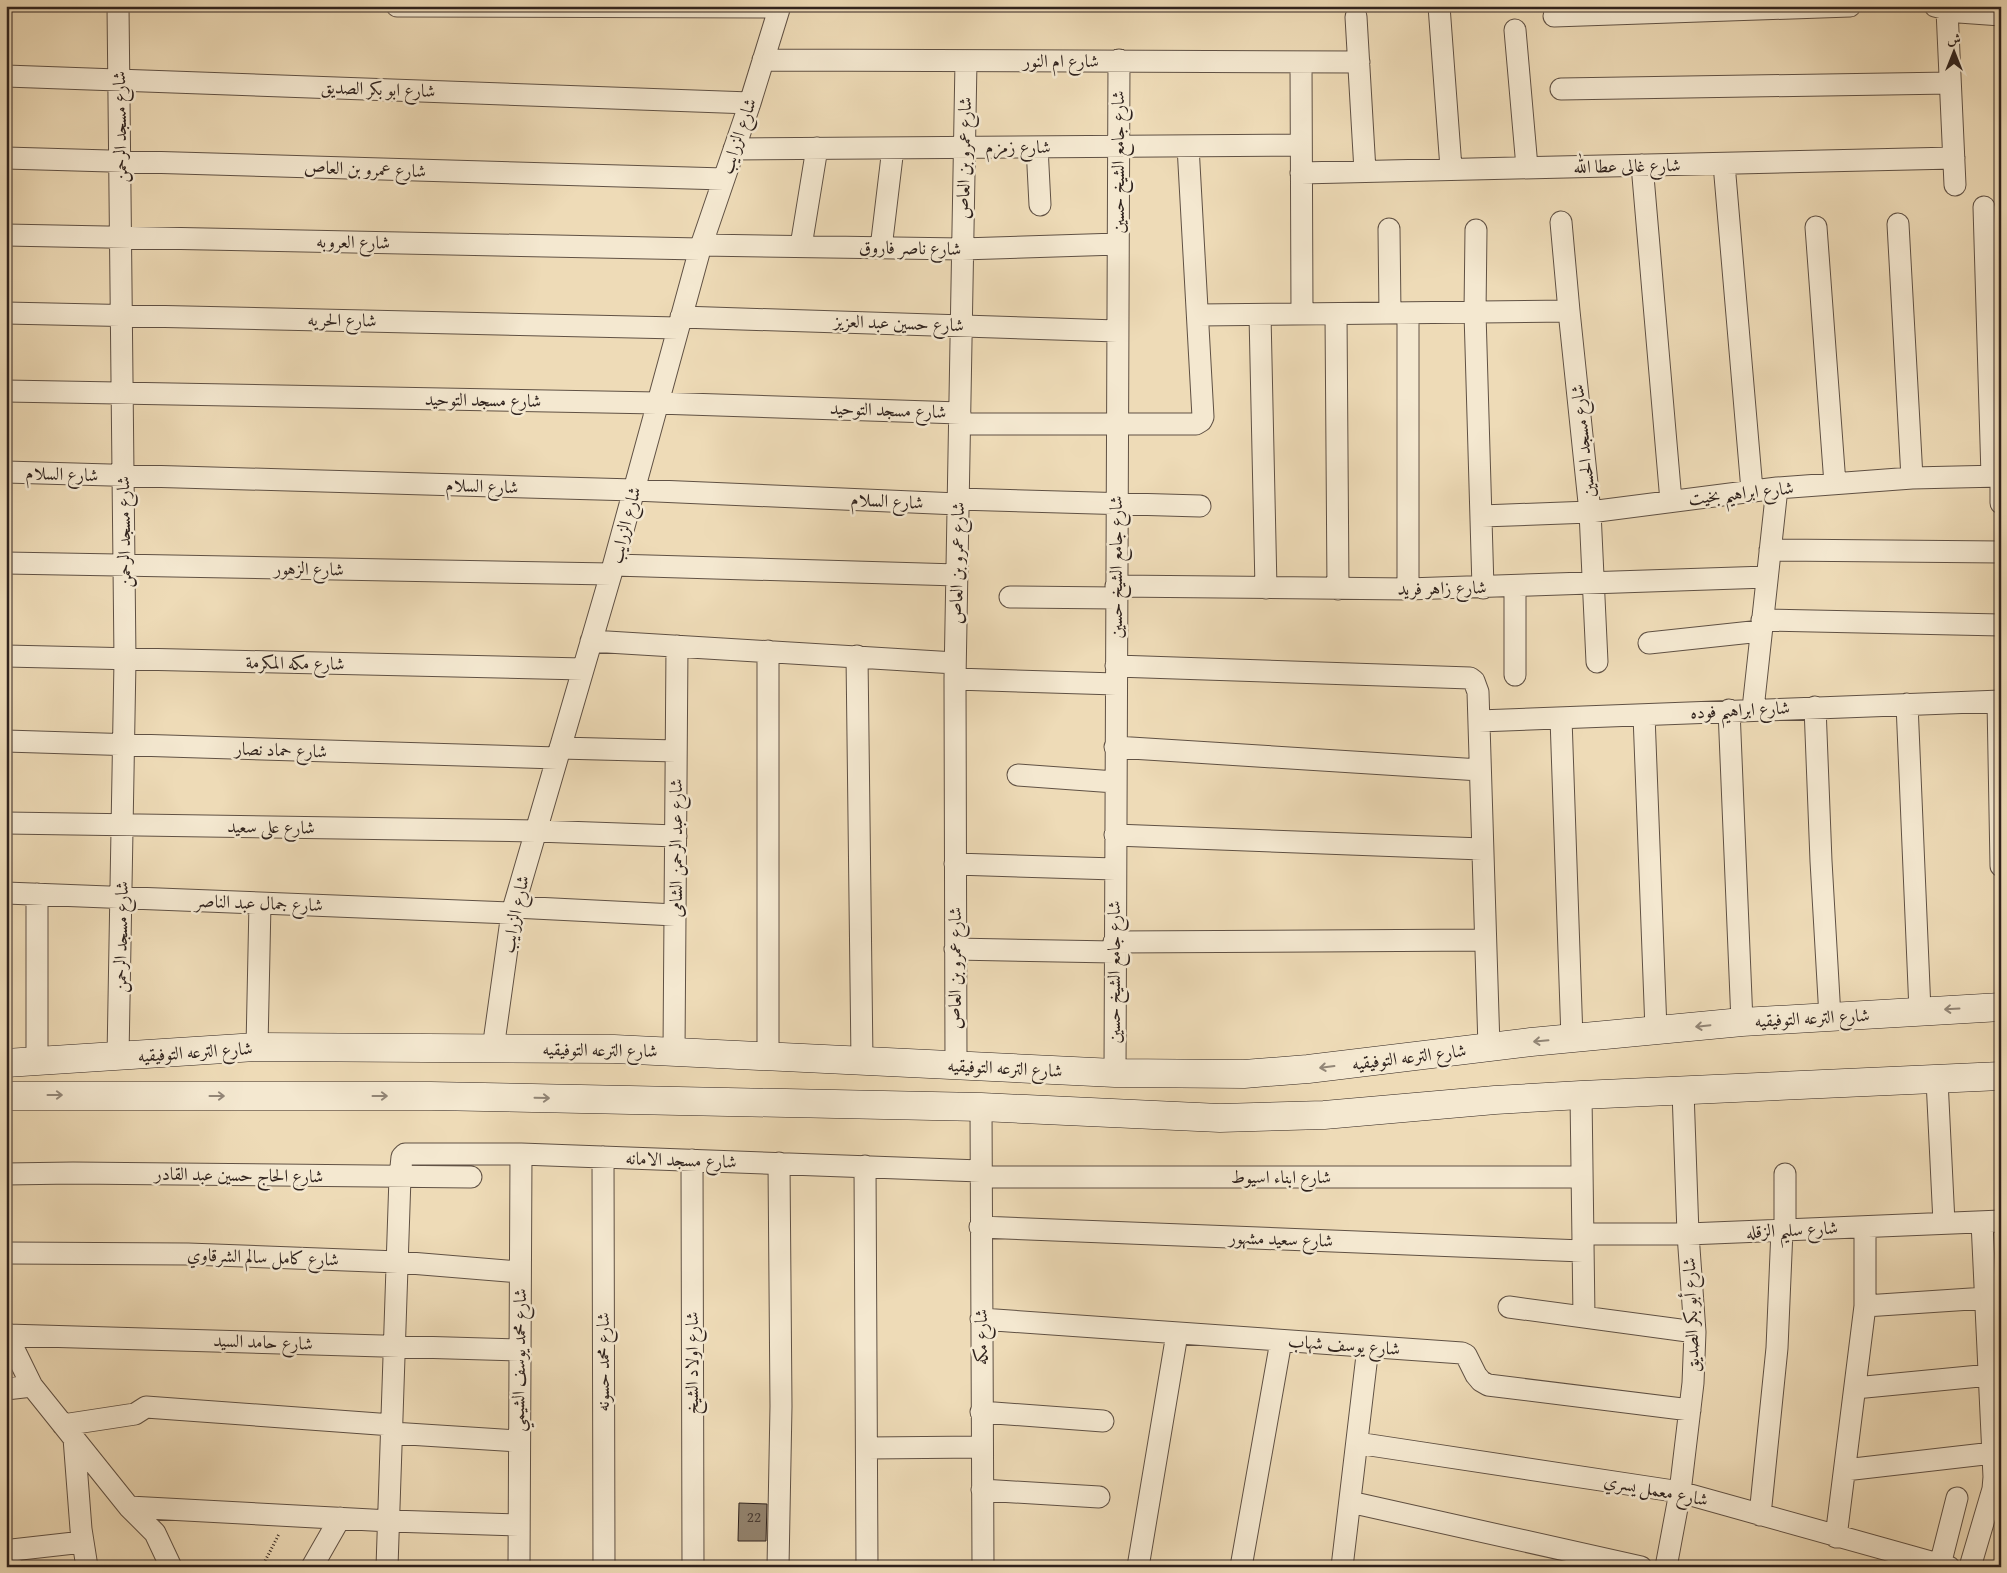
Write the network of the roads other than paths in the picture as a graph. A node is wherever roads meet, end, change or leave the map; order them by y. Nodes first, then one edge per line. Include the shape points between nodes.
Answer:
1 (118, 6) edge
2 (397, 6) edge
3 (1439, 6) edge
4 (780, 7) edge
5 (1840, 7) edge
6 (1746, 8) edge
7 (1941, 8) edge
8 (2001, 15) edge
9 (1554, 16) dead end
10 (1356, 18) dead end
11 (1515, 30) dead end
12 (763, 60) junction
13 (1119, 60) junction
14 (966, 61) junction
15 (1301, 62) junction
16 (1359, 62) junction
17 (6, 76) edge
18 (119, 80) junction
19 (1950, 83) junction
20 (1561, 89) dead end
21 (750, 103) junction
22 (1301, 145) junction
23 (1119, 146) junction
24 (1188, 146) junction
25 (964, 147) junction
26 (1037, 147) junction
27 (817, 148) junction
28 (893, 148) junction
29 (734, 149) junction
30 (6, 158) edge
31 (1954, 158) junction
32 (120, 162) junction
33 (1724, 164) junction
34 (1642, 165) junction
35 (1527, 167) junction
36 (1451, 168) junction
37 (1365, 171) junction
38 (1301, 173) junction
39 (724, 179) junction
40 (1955, 185) dead end
41 (1040, 205) dead end
42 (1984, 207) dead end
43 (1561, 222) dead end
44 (1898, 224) dead end
45 (1816, 228) dead end
46 (1389, 229) dead end
47 (1476, 230) dead end
48 (6, 235) edge
49 (122, 238) junction
50 (1118, 244) junction
51 (801, 246) junction
52 (701, 247) junction
53 (881, 248) junction
54 (962, 249) junction
55 (1475, 312) junction
56 (1569, 312) junction
57 (6, 313) edge
58 (1399, 313) junction
59 (1260, 314) junction
60 (1302, 314) junction
61 (1336, 314) junction
62 (122, 315) junction
63 (1198, 315) junction
64 (680, 322) junction
65 (961, 325) junction
66 (1118, 331) junction
67 (6, 391) edge
68 (123, 394) junction
69 (656, 403) junction
70 (960, 418) junction
71 (1117, 424) junction
72 (6, 472) edge
73 (124, 476) junction
74 (1998, 476) edge
75 (1912, 478) junction
76 (1835, 484) junction
77 (1777, 488) junction
78 (634, 490) junction
79 (1752, 490) junction
80 (1671, 500) junction
81 (958, 502) junction
82 (2001, 503) edge
83 (1116, 504) junction
84 (1200, 506) dead end
85 (1590, 512) junction
86 (1482, 516) junction
87 (1770, 550) junction
88 (2001, 552) edge
89 (6, 563) edge
90 (124, 565) junction
91 (613, 570) junction
92 (957, 575) junction
93 (1767, 578) junction
94 (1594, 584) junction
95 (1515, 586) junction
96 (1266, 588) junction
97 (1483, 588) junction
98 (1338, 589) junction
99 (1408, 589) junction
100 (1116, 592) junction
101 (1010, 597) dead end
102 (2001, 625) edge
103 (1762, 626) junction
104 (591, 641) junction
105 (1649, 643) dead end
106 (677, 646) junction
107 (768, 651) junction
108 (6, 656) edge
109 (857, 656) junction
110 (125, 660) junction
111 (1597, 662) dead end
112 (583, 669) junction
113 (955, 671) junction
114 (1116, 675) junction
115 (1515, 675) dead end
116 (1999, 701) edge
117 (1907, 704) junction
118 (1815, 707) junction
119 (1729, 710) junction
120 (1753, 710) junction
121 (1644, 714) junction
122 (1561, 718) junction
123 (1479, 721) junction
124 (6, 741) edge
125 (124, 746) junction
126 (1115, 747) junction
127 (676, 751) junction
128 (558, 753) junction
129 (1480, 770) junction
130 (1018, 775) dead end
131 (1115, 782) junction
132 (6, 822) edge
133 (123, 825) junction
134 (536, 831) junction
135 (1115, 835) junction
136 (676, 836) junction
137 (1482, 849) junction
138 (955, 864) junction
139 (2001, 866) edge
140 (1114, 869) junction
141 (6, 892) edge
142 (37, 894) junction
143 (122, 897) junction
144 (260, 903) junction
145 (513, 910) junction
146 (675, 915) junction
147 (1485, 940) junction
148 (1114, 947) junction
149 (955, 950) junction
150 (2001, 1007) edge
151 (1920, 1011) junction
152 (1830, 1017) junction
153 (1742, 1022) junction
154 (1656, 1030) junction
155 (1572, 1039) junction
156 (257, 1047) junction
157 (1490, 1047) junction
158 (493, 1049) junction
159 (674, 1051) junction
160 (768, 1056) junction
161 (118, 1057) junction
162 (862, 1060) junction
163 (37, 1061) junction
164 (6, 1063) edge
165 (956, 1065) junction
166 (1114, 1073) junction
167 (2001, 1076) edge
168 (1937, 1080) junction
169 (1683, 1091) junction
170 (1581, 1095) junction
171 (12, 1100) edge
172 (981, 1107) junction
173 (521, 1154) junction
174 (603, 1157) junction
175 (692, 1160) junction
176 (779, 1163) junction
177 (864, 1166) junction
178 (6, 1174) edge
179 (980, 1174) junction
180 (1785, 1174) dead end
181 (400, 1177) junction
182 (471, 1177) dead end
183 (1582, 1177) junction
184 (1992, 1221) edge
185 (1944, 1223) junction
186 (980, 1227) junction
187 (1865, 1227) junction
188 (1783, 1230) junction
189 (1688, 1234) junction
190 (1583, 1242) junction
191 (6, 1253) edge
192 (398, 1262) junction
193 (520, 1272) junction
194 (1986, 1298) junction
195 (1865, 1306) junction
196 (1509, 1307) dead end
197 (1584, 1317) junction
198 (981, 1319) junction
199 (1695, 1332) junction
200 (6, 1334) edge
201 (1177, 1334) junction
202 (1281, 1341) junction
203 (395, 1345) junction
204 (1368, 1347) junction
205 (520, 1350) junction
206 (1990, 1375) junction
207 (32, 1386) junction
208 (1855, 1388) junction
209 (6, 1389) edge
210 (1690, 1410) junction
211 (981, 1412) junction
212 (1103, 1421) dead end
213 (392, 1429) junction
214 (68, 1432) junction
215 (518, 1441) junction
216 (1357, 1443) junction
217 (982, 1447) junction
218 (867, 1448) junction
219 (1994, 1453) junction
220 (1845, 1470) junction
221 (982, 1490) junction
222 (1680, 1492) junction
223 (1099, 1497) dead end
224 (1957, 1498) dead end
225 (1350, 1502) junction
226 (129, 1507) junction
227 (1760, 1515) junction
228 (340, 1518) junction
229 (390, 1521) junction
230 (519, 1525) junction
231 (1836, 1536) junction
232 (83, 1542) junction
233 (1944, 1566) edge
234 (9, 1567) edge
235 (87, 1567) edge
236 (171, 1567) edge
237 (312, 1567) edge
238 (387, 1567) edge
239 (519, 1567) edge
240 (604, 1567) edge
241 (692, 1567) edge
242 (778, 1567) edge
243 (867, 1567) edge
244 (983, 1567) edge
245 (1138, 1567) edge
246 (1241, 1567) edge
247 (1342, 1567) edge
248 (1641, 1567) edge
249 (1666, 1567) edge
250 (1970, 1567) edge

1 - 18 street, شارع مسجد الرحمن
2 - 4 street
3 - 36 street
4 - 12 street, شارع الزرايب
5 - 6 street
6 - 9 street
7 - 8 street
7 - 19 street
10 - 16 street
11 - 35 street
12 - 14 street, شارع ام النور
12 - 21 street, شارع الزرايب
13 - 14 street, شارع ام النور
13 - 15 street, شارع ام النور
13 - 23 street, شارع جامع الشيخ حسين
14 - 25 street, شارع عمرو بن العاص
15 - 16 street, شارع ام النور
15 - 22 street
16 - 37 street
17 - 18 street, شارع ابو بكر الصديق
18 - 21 street, شارع ابو بكر الصديق
18 - 32 street, شارع مسجد الرحمن
19 - 20 street
19 - 31 street
21 - 29 street, شارع الزرايب
22 - 24 street, شارع زمزم
22 - 38 street
23 - 24 street, شارع زمزم
23 - 26 street, شارع زمزم
23 - 50 street, شارع جامع الشيخ حسين
24 - 63 street
25 - 26 street, شارع زمزم
25 - 28 street, شارع زمزم
25 - 54 street, شارع عمرو بن العاص
26 - 41 street
27 - 28 street, شارع زمزم
27 - 29 street, شارع زمزم
27 - 51 street
28 - 53 street
29 - 39 street, شارع الزرايب
30 - 32 street, شارع عمرو بن العاص
31 - 33 street, شارع غالى عطا الله
31 - 40 street
32 - 39 street, شارع عمرو بن العاص
32 - 49 street, شارع مسجد الرحمن
33 - 34 street, شارع غالى عطا الله
33 - 79 street
34 - 35 street, شارع غالى عطا الله
34 - 80 street
35 - 36 street, شارع غالى عطا الله
36 - 37 street, شارع غالى عطا الله
37 - 38 street, شارع غالى عطا الله
38 - 60 street
39 - 52 street, شارع الزرايب
42 - 74 street
43 - 56 street, شارع مسجد الحسين
44 - 75 street
45 - 76 street
46 - 58 street
47 - 55 street
48 - 49 street, شارع العروبه
49 - 52 street, شارع العروبه
49 - 62 street, شارع مسجد الرحمن
50 - 54 street, شارع ناصر فاروق
50 - 66 street, شارع جامع الشيخ حسين
51 - 52 street, شارع ناصر فاروق
51 - 53 street, شارع ناصر فاروق
52 - 64 street, شارع الزرايب
53 - 54 street, شارع ناصر فاروق
54 - 65 street, شارع عمرو بن العاص
55 - 56 street
55 - 58 street
55 - 86 street
56 - 85 street, شارع مسجد الحسين
57 - 62 street, شارع الحريه
58 - 61 street
58 - 99 street
59 - 60 street
59 - 63 street
59 - 96 street
60 - 61 street
61 - 98 street
62 - 64 street, شارع الحريه
62 - 68 street, شارع مسجد الرحمن
63 - 71 street, شارع مسجد التوحيد via 1201,421 1196,424
64 - 65 street, شارع حسين عبد العزيز
64 - 69 street, شارع الزرايب
65 - 66 street, شارع حسين عبد العزيز
65 - 70 street, شارع عمرو بن العاص
66 - 71 street, شارع جامع الشيخ حسين
67 - 68 street, شارع مسجد التوحيد
68 - 69 street, شارع مسجد التوحيد
68 - 73 street, شارع مسجد الرحمن
69 - 70 street, شارع مسجد التوحيد
69 - 78 street, شارع الزرايب
70 - 71 street, شارع مسجد التوحيد
70 - 81 street, شارع عمرو بن العاص
71 - 83 street, شارع جامع الشيخ حسين
72 - 73 street, شارع السلام
73 - 78 street, شارع السلام
73 - 90 street, شارع مسجد الرحمن
74 - 75 street, شارع ابراهيم بخيت
74 - 82 street
75 - 76 street, شارع ابراهيم بخيت
76 - 77 street, شارع ابراهيم بخيت
77 - 79 street, شارع ابراهيم بخيت
77 - 87 street
78 - 81 street, شارع السلام
78 - 91 street, شارع الزرايب
79 - 80 street, شارع ابراهيم بخيت
80 - 85 street, شارع ابراهيم بخيت
81 - 83 street
81 - 92 street, شارع عمرو بن العاص
83 - 84 street
83 - 100 street, شارع جامع الشيخ حسين
85 - 86 street, شارع ابراهيم بخيت
85 - 94 street, شارع مسجد الحسين
86 - 97 street
87 - 88 street
87 - 93 street
89 - 90 street, شارع الزهور
90 - 91 street, شارع الزهور
90 - 110 street, شارع مسجد الرحمن
91 - 92 street, شارع الزهور
91 - 104 street, شارع الزرايب
92 - 113 street, شارع عمرو بن العاص
93 - 94 street, شارع زاهر فريد
93 - 103 street
94 - 95 street, شارع زاهر فريد
94 - 111 street, شارع مسجد الحسين
95 - 97 street, شارع زاهر فريد
95 - 115 street
96 - 98 street, شارع زاهر فريد
96 - 100 street, شارع زاهر فريد
97 - 99 street, شارع زاهر فريد
98 - 99 street, شارع زاهر فريد
100 - 101 street, شارع زاهر فريد
100 - 114 street, شارع جامع الشيخ حسين
102 - 103 street
103 - 105 street
103 - 120 street
104 - 106 street
104 - 112 street, شارع الزرايب
106 - 107 street
106 - 127 street, شارع عبد الرحمن الشامى
107 - 109 street
107 - 160 street
108 - 110 street, شارع مكه المكرمة
109 - 113 street
109 - 162 street
110 - 112 street, شارع مكه المكرمة
110 - 125 street, شارع مسجد الرحمن
112 - 128 street, شارع الزرايب
113 - 114 street
113 - 138 street, شارع عمرو بن العاص
114 - 123 street via 1470,678 1478,692
114 - 126 street, شارع جامع الشيخ حسين
116 - 117 street, شارع ابراهيم فوده
116 - 139 street
117 - 118 street, شارع ابراهيم فوده
117 - 151 street
118 - 120 street, شارع ابراهيم فوده
118 - 152 street
119 - 120 street, شارع ابراهيم فوده
119 - 121 street, شارع ابراهيم فوده
119 - 153 street
121 - 122 street, شارع ابراهيم فوده
121 - 154 street
122 - 123 street, شارع ابراهيم فوده
122 - 155 street
123 - 129 street
124 - 125 street, شارع حماد نصار
125 - 128 street, شارع حماد نصار
125 - 133 street, شارع مسجد الرحمن
126 - 129 street
126 - 131 street, شارع جامع الشيخ حسين
127 - 128 street, شارع حماد نصار
127 - 136 street, شارع عبد الرحمن الشامى
128 - 134 street, شارع الزرايب
129 - 137 street
130 - 131 street
131 - 135 street, شارع جامع الشيخ حسين
132 - 133 street, شارع على سعيد
133 - 134 street, شارع على سعيد
133 - 143 street, شارع مسجد الرحمن
134 - 136 street, شارع على سعيد
134 - 145 street, شارع الزرايب
135 - 137 street
135 - 140 street, شارع جامع الشيخ حسين
136 - 146 street, شارع عبد الرحمن الشامى
137 - 147 street
138 - 140 street
138 - 149 street, شارع عمرو بن العاص
140 - 148 street, شارع جامع الشيخ حسين
141 - 142 street, شارع جمال عبد الناصر
142 - 143 street, شارع جمال عبد الناصر
142 - 163 street
143 - 144 street, شارع جمال عبد الناصر
143 - 161 street, شارع مسجد الرحمن
144 - 145 street, شارع جمال عبد الناصر
144 - 156 street
145 - 146 street, شارع جمال عبد الناصر
145 - 158 street, شارع الزرايب
146 - 159 street, شارع عبد الرحمن الشامى
147 - 148 street
147 - 157 street
148 - 149 street
148 - 166 street, شارع جامع الشيخ حسين
149 - 165 street, شارع عمرو بن العاص
150 -> 151 main road, شارع الترعه التوفيقيه
151 - 152 main road, شارع الترعه التوفيقيه
152 - 153 main road, شارع الترعه التوفيقيه
153 -> 154 main road, شارع الترعه التوفيقيه
154 - 155 main road, شارع الترعه التوفيقيه
155 -> 157 main road, شارع الترعه التوفيقيه
156 - 158 main road, شارع الترعه التوفيقيه
156 - 161 main road, شارع الترعه التوفيقيه
157 -> 166 main road, شارع الترعه التوفيقيه via 1244,1074
158 - 159 main road, شارع الترعه التوفيقيه
159 - 160 main road, شارع الترعه التوفيقيه
160 - 162 main road, شارع الترعه التوفيقيه
161 - 163 main road, شارع الترعه التوفيقيه
162 - 165 main road, شارع الترعه التوفيقيه
163 - 164 main road, شارع الترعه التوفيقيه
165 - 166 main road, شارع الترعه التوفيقيه
167 - 168 main road
168 - 169 main road
168 - 185 street
169 - 170 main road
169 - 189 street, شارع أبو بكر الصديق
170 - 172 main road via 1324,1115 1220,1118
170 - 183 street
171 -> 172 main road via 431,1096
172 - 179 street, شارع مكه
173 - 174 street, شارع مسجد الامانه
173 - 181 street, شارع مسجد الامانه via 409,1153 402,1157
173 - 193 street, شارع محمد يوسف الشيمي
174 - 175 street, شارع مسجد الامانه
174 - 240 street, شارع محمد حسونه
175 - 176 street, شارع مسجد الامانه
175 - 241 street, شارع اولاد الشيخ
176 - 177 street, شارع مسجد الامانه
176 - 242 street via 781,1406
177 - 179 street, شارع مسجد الامانه
177 - 218 street
178 - 181 street, شارع الحاج حسين عبد القادر
179 - 183 street, شارع ابناء اسيوط
179 - 186 street, شارع مكه
180 - 188 street
181 - 182 street, شارع الحاج حسين عبد القادر
181 - 192 street
183 - 190 street
184 - 185 street, شارع سليم الزقله
184 - 194 street
185 - 187 street, شارع سليم الزقله
186 - 190 street, شارع سعيد مشهور
186 - 198 street, شارع مكه
187 - 188 street, شارع سليم الزقله
187 - 195 street
188 - 189 street, شارع سليم الزقله
188 - 227 street via 1777,1348
189 - 190 street, شارع سليم الزقله
189 - 199 street, شارع أبو بكر الصديق
190 - 197 street
191 - 192 street, شارع كامل سالم الشرقاوي via 188,1254
192 - 193 street, شارع كامل سالم الشرقاوي
192 - 203 street
193 - 205 street, شارع محمد يوسف الشيمي
194 - 195 street
194 - 206 street
195 - 208 street
196 - 197 street
197 - 199 street
198 - 201 street, شارع يوسف شهاب
198 - 211 street, شارع مكه
199 - 210 street, شارع أبو بكر الصديق
200 - 203 street, شارع حامد السيد
200 - 207 street
201 - 202 street, شارع يوسف شهاب
201 - 245 street
202 - 204 street, شارع يوسف شهاب
202 - 246 street
203 - 205 street, شارع حامد السيد
203 - 213 street
204 - 210 street, شارع يوسف شهاب via 1462,1353 1481,1381 1488,1385
204 - 216 street
205 - 215 street, شارع محمد يوسف الشيمي
206 - 208 street
206 - 219 street
207 - 209 street
207 - 214 street
208 - 220 street
210 - 222 street, شارع أبو بكر الصديق
211 - 212 street
211 - 217 street, شارع مكه
213 - 214 street via 146,1407 135,1414
213 - 215 street
213 - 229 street
214 - 226 street
214 - 232 street
215 - 230 street, شارع محمد يوسف الشيمي
216 - 222 street, شارع معمل يسري
216 - 225 street
217 - 218 street
217 - 221 street, شارع مكه
218 - 243 street
219 - 220 street
219 - 250 street via 1993,1489
220 - 231 street
221 - 223 street
221 - 244 street, شارع مكه
222 - 227 street, شارع معمل يسري
222 - 249 street, شارع أبو بكر الصديق
224 - 233 street
225 - 247 street
225 - 248 street
226 - 228 street
226 - 236 street via 154,1534
227 - 231 street, شارع معمل يسري
228 - 229 street
228 - 237 street
229 - 230 street
229 - 238 street
230 - 239 street, شارع محمد يوسف الشيمي
231 - 233 street, شارع معمل يسري
232 - 234 street via 12,1550
232 - 235 street

